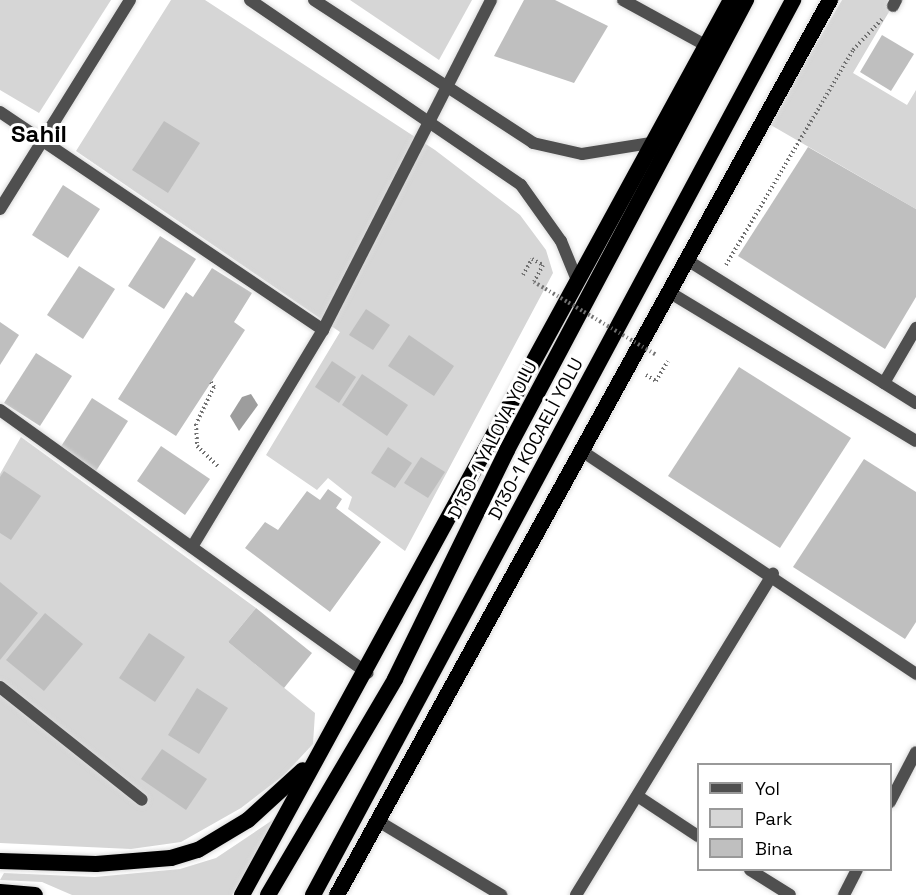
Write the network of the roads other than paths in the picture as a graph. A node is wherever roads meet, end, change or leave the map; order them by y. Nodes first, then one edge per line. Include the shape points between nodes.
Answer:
1 (130, 0) edge
2 (250, 0) edge
3 (314, 0) edge
4 (491, 0) edge
5 (623, 0) edge
6 (731, 0) edge
7 (746, 0) edge
8 (793, 0) edge
9 (830, 0) edge
10 (707, 46) junction
11 (446, 88) junction
12 (0, 112) edge
13 (429, 121) junction
14 (43, 139) junction
15 (651, 142) junction
16 (0, 209) edge
17 (687, 260) junction
18 (577, 280) junction
19 (669, 292) junction
20 (916, 328) edge
21 (323, 330) junction
22 (884, 382) junction
23 (916, 403) edge
24 (0, 410) edge
25 (916, 441) edge
26 (507, 450) junction
27 (582, 451) junction
28 (192, 547) junction
29 (773, 574) junction
30 (367, 673) junction
31 (916, 674) edge
32 (430, 684) junction
33 (0, 687) edge
34 (916, 752) edge
35 (639, 797) junction
36 (142, 800) dead end
37 (892, 800) edge
38 (378, 821) junction
39 (697, 835) edge
40 (0, 861) edge
41 (752, 871) edge
42 (856, 871) edge
43 (0, 892) edge
44 (35, 895) edge
45 (242, 895) edge
46 (268, 895) edge
47 (313, 895) edge
48 (331, 895) edge
49 (337, 895) edge
50 (501, 895) edge
51 (576, 895) edge
52 (789, 895) edge
53 (844, 895) edge

1 - 14 street
2 - 13 street
3 - 11 street
4 - 11 street
5 - 10 street
6 - 10 highway
7 - 26 highway, D130-1 YALOVA YOLU
8 - 32 highway, D130-1 KOCAELİ YOLU
9 - 17 highway
10 - 15 highway
11 - 13 street
11 - 15 street via 518,135 547,148 603,153
12 - 14 street
13 - 18 street via 520,185 561,241
13 - 21 street
14 - 16 street
14 - 21 street
15 - 18 highway
17 - 19 highway
17 - 22 street
18 - 30 highway
19 - 25 street
19 - 27 highway
20 - 22 street
21 - 28 street
22 - 23 street
24 - 28 street
26 - 30 highway
26 - 46 highway, D130-1 YALOVA YOLU via 395,679
27 - 29 street
27 - 38 highway
28 - 30 street
29 - 31 street
29 - 35 street
30 - 40 highway via 328,739 290,787 248,820 198,850 143,862
30 - 45 highway
32 - 47 highway, D130-1 KOCAELİ YOLU
32 - 48 highway
33 - 36 street
34 - 37 street
35 - 39 street
35 - 51 street
38 - 49 highway
38 - 50 street
41 - 52 street
42 - 53 street
43 - 44 highway

